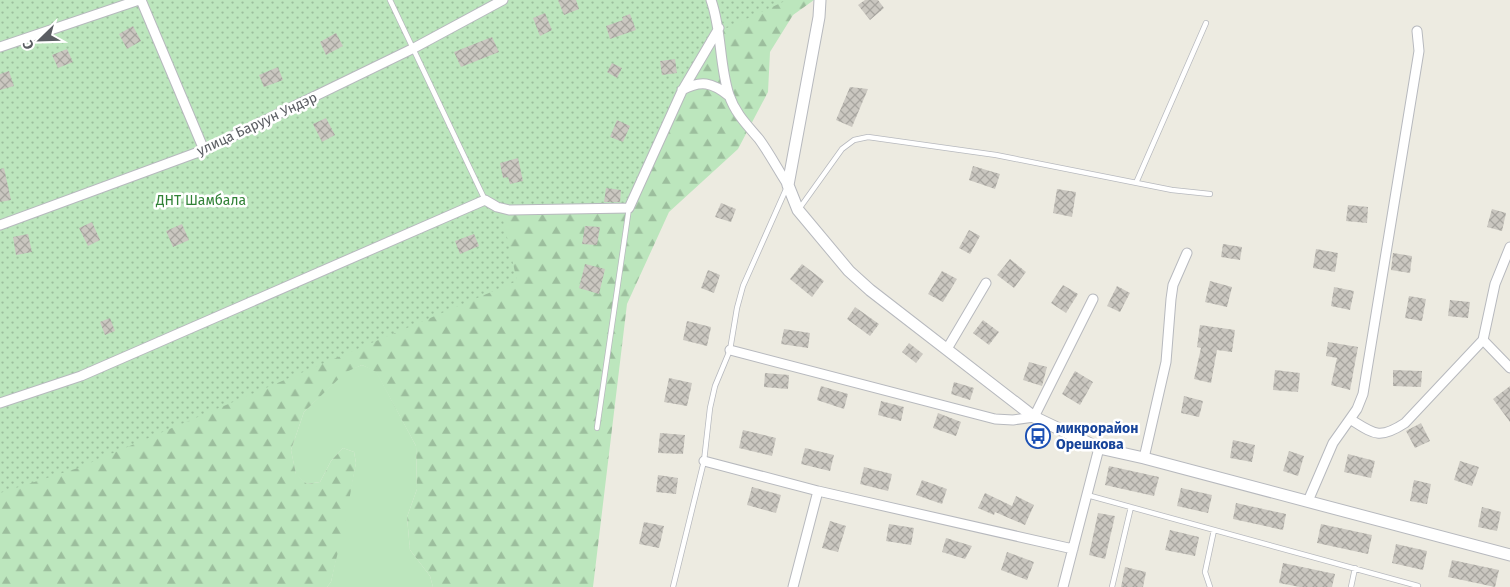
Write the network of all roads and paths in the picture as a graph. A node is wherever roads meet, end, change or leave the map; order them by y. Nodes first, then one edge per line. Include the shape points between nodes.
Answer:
1 (140, 0) edge
2 (390, 0) edge
3 (503, 0) edge
4 (711, 0) edge
5 (820, 0) edge
6 (1206, 23) dead end
7 (719, 28) junction
8 (1417, 31) dead end
9 (0, 47) edge
10 (414, 48) junction
11 (682, 90) junction
12 (730, 97) junction
13 (204, 150) junction
14 (1136, 183) junction
15 (788, 185) junction
16 (1210, 194) dead end
17 (485, 200) junction
18 (629, 208) junction
19 (798, 210) junction
20 (0, 225) edge
21 (1510, 247) edge
22 (1187, 253) dead end
23 (986, 283) dead end
24 (1093, 298) dead end
25 (1483, 340) junction
26 (947, 349) junction
27 (730, 350) junction
28 (1510, 368) edge
29 (0, 403) edge
30 (1034, 417) junction
31 (1350, 420) junction
32 (597, 428) dead end
33 (1099, 448) junction
34 (1144, 458) junction
35 (704, 461) junction
36 (818, 492) junction
37 (1087, 495) junction
38 (1308, 501) junction
39 (1130, 506) junction
40 (1214, 530) junction
41 (1073, 549) junction
42 (1510, 555) edge
43 (1355, 568) junction
44 (1418, 586) dead end
45 (673, 587) edge
46 (794, 587) edge
47 (1064, 587) edge
48 (1112, 587) edge
49 (1210, 587) edge
50 (1351, 587) edge

1 - 9 street
1 - 13 street
2 - 10 lane
3 - 10 street, улица Баруун Ундэр
4 - 7 street
5 - 15 street
6 - 14 lane
7 - 11 street
7 - 12 street via 725,82
8 - 31 street via 1419,51 1363,394
10 - 13 street, улица Баруун Ундэр
10 - 17 lane
11 - 12 street via 693,84 707,84
11 - 18 street
12 - 15 street via 736,111 759,139
13 - 20 street, улица Баруун Ундэр
14 - 16 lane
14 - 19 lane via 996,154 868,137 854,140 842,149
15 - 19 street
15 - 27 lane via 743,286
17 - 18 street via 509,210
17 - 29 street via 81,376
18 - 32 lane
19 - 26 street via 849,271
21 - 25 street via 1495,284
22 - 34 street via 1170,299 1166,362
23 - 26 street
24 - 30 street
25 - 28 street
25 - 31 street via 1394,431 1372,432
26 - 30 street
27 - 30 street via 995,419
27 - 35 lane via 715,386
30 - 33 street
31 - 38 street via 1333,443
33 - 34 street
33 - 37 street
34 - 38 street
35 - 36 street
35 - 45 lane
36 - 41 street
36 - 46 street
37 - 39 lane
37 - 41 street
38 - 42 street
39 - 40 lane
39 - 48 lane
40 - 43 lane
40 - 49 lane via 1205,572
41 - 47 street
43 - 44 lane
43 - 50 lane

